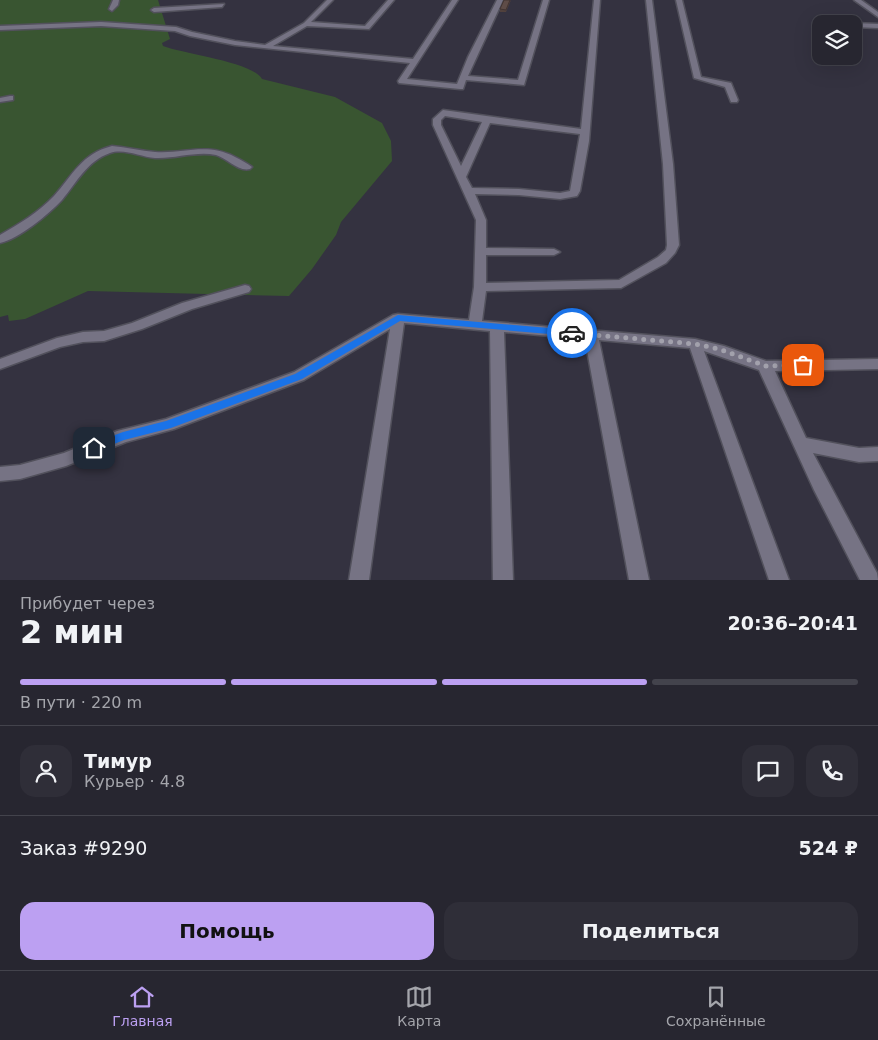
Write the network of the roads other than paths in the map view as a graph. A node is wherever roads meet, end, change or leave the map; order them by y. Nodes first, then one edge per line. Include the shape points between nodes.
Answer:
1 (116, 0) edge
2 (330, 0) edge
3 (391, 0) edge
4 (455, 0) edge
5 (500, 0) edge
6 (546, 0) edge
7 (597, 0) edge
8 (649, 0) edge
9 (678, 0) edge
10 (857, 0) edge
11 (222, 5) dead end
12 (870, 8) junction
13 (878, 8) edge
14 (112, 9) dead end
15 (878, 15) edge
16 (306, 24) junction
17 (862, 25) edge
18 (878, 26) edge
19 (0, 28) edge
20 (155, 28) junction
21 (266, 46) junction
22 (414, 61) junction
23 (464, 78) junction
24 (10, 98) dead end
25 (0, 100) edge
26 (734, 100) dead end
27 (487, 120) junction
28 (585, 132) junction
29 (247, 167) dead end
30 (461, 177) junction
31 (469, 190) junction
32 (0, 240) edge
33 (480, 252) junction
34 (554, 252) dead end
35 (480, 287) junction
36 (245, 289) dead end
37 (398, 318) junction
38 (476, 324) junction
39 (496, 326) junction
40 (591, 335) junction
41 (695, 344) junction
42 (0, 364) edge
43 (878, 364) edge
44 (766, 366) junction
45 (801, 444) junction
46 (878, 454) edge
47 (0, 474) edge
48 (871, 576) edge
49 (360, 580) edge
50 (503, 580) edge
51 (640, 580) edge
52 (779, 580) edge

1 - 14 lane
2 - 16 lane
3 - 16 lane via 367,28
4 - 22 lane
5 - 23 lane
6 - 23 lane via 521,83
7 - 28 lane
8 - 35 lane via 668,164 671,251 662,260 621,284
9 - 26 lane via 698,78 728,86
10 - 12 lane
11 - 20 lane via 154,7 158,25
12 - 13 lane
12 - 15 lane
16 - 21 lane
17 - 18 lane
19 - 20 lane via 92,24
20 - 21 lane
21 - 22 lane
22 - 23 lane via 402,81 460,86
24 - 25 lane
27 - 28 lane
27 - 30 lane
27 - 30 lane via 444,113 437,119
28 - 31 lane via 573,194
29 - 32 lane via 220,153 201,151 154,155 112,149 83,165 57,199 26,225
30 - 31 lane
31 - 33 lane via 480,220
33 - 34 lane
33 - 35 lane
35 - 38 lane
36 - 42 lane via 187,306 137,326 104,336 57,343
37 - 38 lane
37 - 47 lane via 299,376 168,425 123,436 66,459
37 - 49 lane
38 - 39 lane
39 - 40 lane
39 - 50 lane
40 - 41 lane
40 - 51 lane
41 - 44 lane
41 - 52 lane
43 - 44 lane
44 - 45 lane
45 - 46 lane via 859,455
45 - 48 lane

